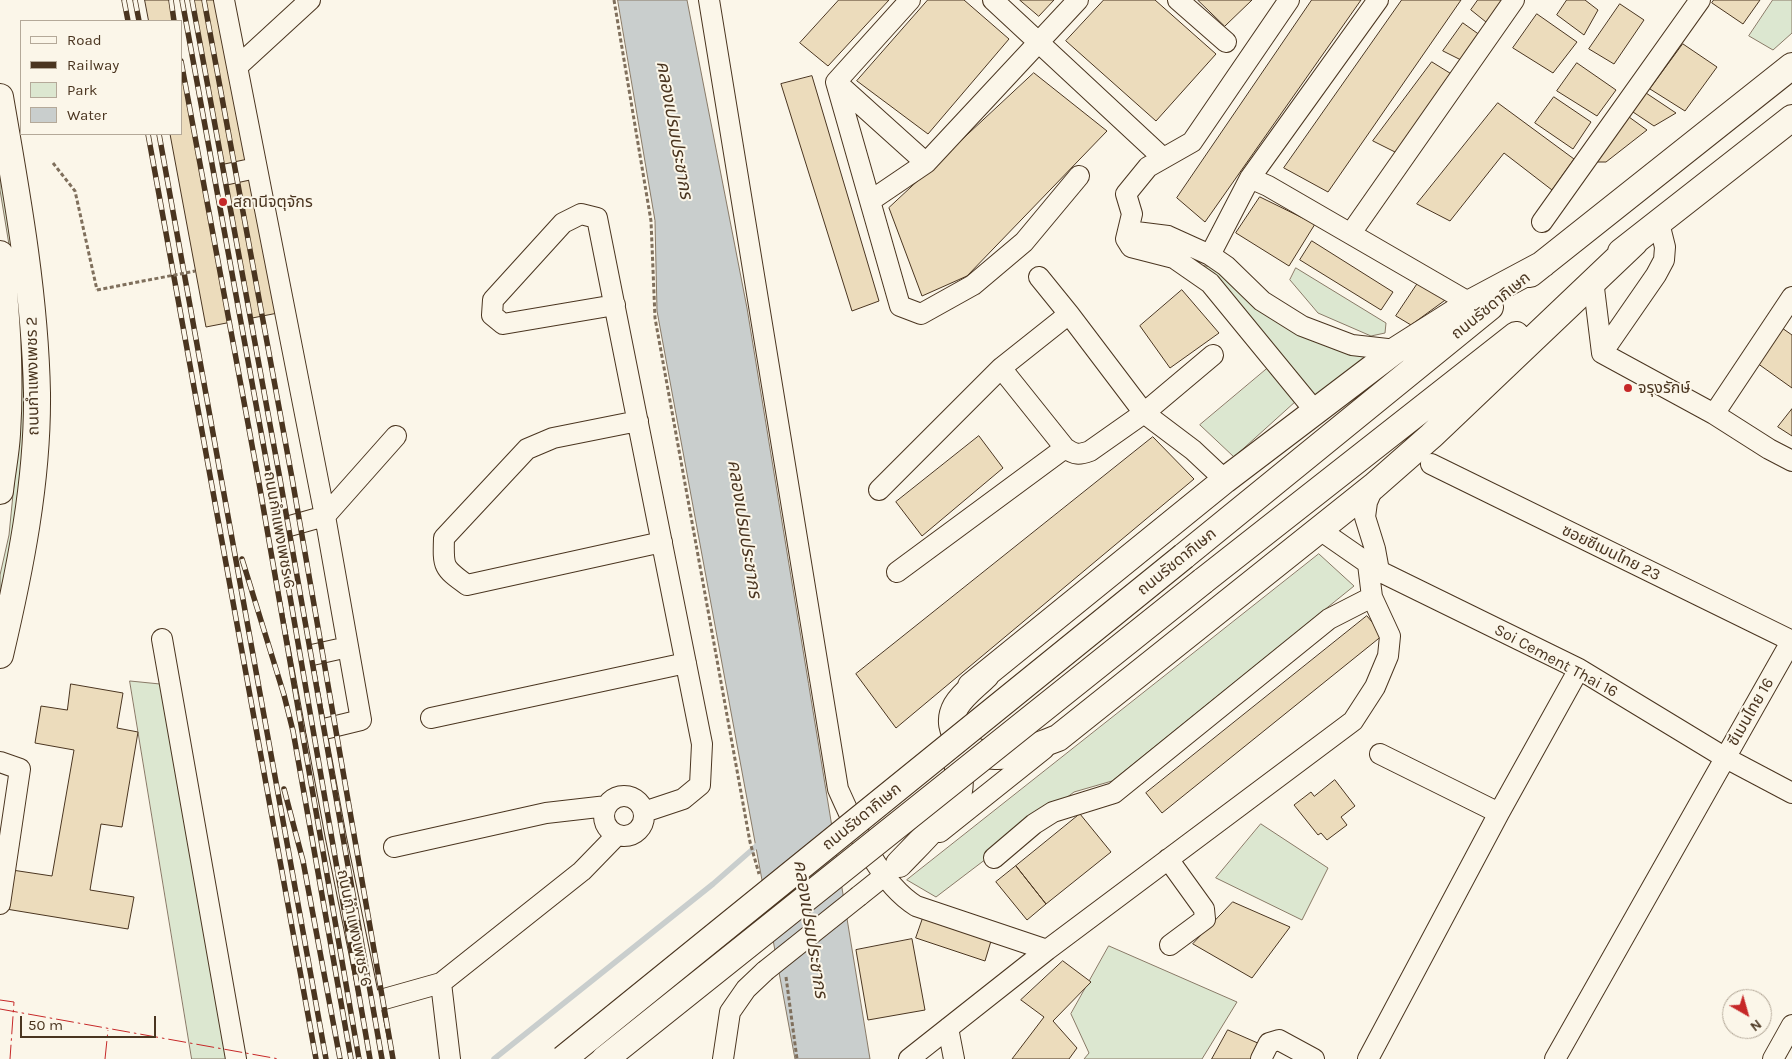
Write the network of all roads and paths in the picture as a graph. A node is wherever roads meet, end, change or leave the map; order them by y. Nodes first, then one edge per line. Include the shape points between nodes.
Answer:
1 (181, 0) edge
2 (224, 0) edge
3 (310, 0) edge
4 (614, 0) edge
5 (709, 0) edge
6 (910, 0) edge
7 (993, 0) edge
8 (1078, 0) edge
9 (1178, 0) edge
10 (1378, 0) edge
11 (1514, 0) edge
12 (1700, 0) edge
13 (1279, 5) edge
14 (1226, 42) dead end
15 (1039, 43) junction
16 (1792, 66) edge
17 (236, 67) junction
18 (836, 82) junction
19 (0, 97) edge
20 (1792, 118) edge
21 (1163, 158) junction
22 (53, 163) dead end
23 (926, 163) junction
24 (256, 168) junction
25 (1079, 176) dead end
26 (214, 177) junction
27 (1250, 178) junction
28 (870, 201) junction
29 (1542, 222) dead end
30 (1659, 222) junction
31 (1128, 231) junction
32 (1351, 233) junction
33 (1634, 242) junction
34 (0, 254) edge
35 (1210, 255) junction
36 (1543, 264) junction
37 (195, 271) dead end
38 (1039, 277) dead end
39 (1593, 280) junction
40 (1792, 297) edge
41 (1470, 302) junction
42 (615, 305) junction
43 (1069, 314) junction
44 (1396, 350) junction
45 (1602, 353) junction
46 (1213, 355) dead end
47 (1002, 368) junction
48 (1315, 411) junction
49 (1144, 413) junction
50 (1714, 414) junction
51 (638, 421) junction
52 (396, 436) dead end
53 (1065, 448) junction
54 (1792, 461) edge
55 (1431, 464) dead end
56 (1225, 480) junction
57 (1374, 486) junction
58 (879, 490) dead end
59 (0, 491) edge
60 (324, 516) junction
61 (279, 529) junction
62 (1320, 530) junction
63 (662, 542) junction
64 (1373, 568) junction
65 (898, 572) dead end
66 (1372, 597) junction
67 (162, 638) dead end
68 (1792, 641) edge
69 (348, 647) junction
70 (0, 655) edge
71 (303, 658) junction
72 (686, 663) junction
73 (1579, 670) junction
74 (986, 676) junction
75 (431, 718) dead end
76 (316, 731) junction
77 (1058, 738) junction
78 (1380, 754) dead end
79 (1724, 757) junction
80 (0, 762) edge
81 (1792, 793) edge
82 (607, 806) junction
83 (644, 812) junction
84 (1499, 813) junction
85 (618, 835) junction
86 (394, 847) dead end
87 (994, 858) dead end
88 (754, 859) dead end
89 (1168, 859) junction
90 (891, 870) junction
91 (0, 904) edge
92 (1170, 945) dead end
93 (1047, 950) junction
94 (441, 983) junction
95 (370, 1003) junction
96 (1792, 1024) edge
97 (948, 1028) junction
98 (236, 1059) edge
99 (381, 1059) edge
100 (450, 1059) edge
101 (562, 1059) edge
102 (605, 1059) edge
103 (723, 1059) edge
104 (909, 1059) edge
105 (954, 1059) edge
106 (1261, 1059) edge
107 (1314, 1059) edge
108 (1368, 1059) edge
109 (1555, 1059) edge
110 (1773, 1059) edge

1 - 26 street, ถนนกำแพงเพชร 6
2 - 17 street
3 - 17 street
4 - 88 path via 651,221 655,318
5 - 90 street via 838,789 850,817
6 - 18 street
7 - 15 street
8 - 15 street
9 - 14 street
10 - 27 street
11 - 32 street
12 - 29 street
13 - 21 street via 1192,142
15 - 21 street
15 - 23 street
16 - 36 main road, ถนนรัชดาภิเษก
17 - 24 street
18 - 23 street
18 - 28 street
19 - 70 main road, ถนนกำแพงเพชร 2 via 28,273 37,395 26,528
20 - 30 main road, ถนนรัชดาภิเษก
21 - 31 street via 1148,167 1126,194 1132,214
22 - 37 path, bridge via 75,191 97,290
23 - 28 street
24 - 26 street
24 - 60 street
25 - 28 street via 1024,242 973,285 920,314 900,306
26 - 61 street, ถนนกำแพงเพชร 6
27 - 32 street
27 - 35 street
30 - 33 main road, ถนนรัชดาภิเษก
30 - 45 street via 1664,260
31 - 35 street via 1168,236
31 - 48 street via 1126,239 1131,247 1174,258 1210,283
32 - 41 street
33 - 39 main road
33 - 102 main road, ถนนรัชดาภิเษก, bridge via 1203,581
34 - 59 main road, ถนนกำแพงเพชร 2 via 9,364 7,435
35 - 44 street via 1262,300 1302,326 1352,345
36 - 41 main road
36 - 101 main road, ถนนรัชดาภิเษก, bridge
38 - 43 street
39 - 45 street
39 - 57 main road
40 - 50 street
41 - 44 main road
42 - 42 street via 597,218 581,214 563,223 493,300 492,315 504,324
42 - 51 street
43 - 47 street
43 - 49 street
44 - 48 main road
45 - 50 street
46 - 49 street
47 - 53 street
47 - 58 street
48 - 56 main road
49 - 53 street via 1090,451 1080,455
49 - 56 street
50 - 54 street
51 - 63 street
51 - 63 street via 552,438 527,449 444,538 443,562 449,573 466,585
52 - 60 street
53 - 65 street
55 - 68 street, ซอยซีเมนไทย 23
56 - 74 main road
57 - 62 main road
57 - 64 street via 1365,517 1375,549
60 - 61 street
60 - 69 street
61 - 71 street, ถนนกำแพงเพชร 6
62 - 64 street, Soi Cement Thai 16
62 - 77 main road
63 - 72 street
64 - 66 street
64 - 73 street, Soi Cement Thai 16
66 - 87 street via 1329,619 1114,794 1053,812
66 - 89 street via 1390,636 1388,656 1375,687 1353,720
67 - 98 street
68 - 79 street, ซีเมนไทย 16
69 - 71 street
69 - 76 street via 362,720
71 - 76 street, ถนนกำแพงเพชร 6
72 - 75 street
72 - 83 street via 702,744 700,785 683,799
73 - 79 street, Soi Cement Thai 16
73 - 84 street
74 - 77 main road via 957,704 952,715 953,728 962,744 981,754 995,756
74 - 90 main road via 954,698 943,710 940,722 957,763 958,792 943,816
76 - 95 street, ถนนกำแพงเพชร 6
77 - 90 street
78 - 84 street
79 - 81 street, Soi Cement Thai 16
79 - 109 street, ซีเมนไทย 16
80 - 91 street via 20,769
82 - 83 street via 617,797 624,796 636,801
82 - 85 street via 604,820
82 - 86 street via 546,813
83 - 85 street via 637,831
84 - 108 street
85 - 94 street via 582,870
89 - 92 street via 1204,909 1205,919
89 - 93 street
90 - 93 street via 899,894 916,906
90 - 103 street, bridge via 746,989 730,1012
93 - 97 street
94 - 95 street
94 - 100 street
95 - 99 street, ถนนกำแพงเพชร 6
96 - 110 street
97 - 104 street
97 - 105 street
106 - 107 street via 1269,1043 1279,1040

